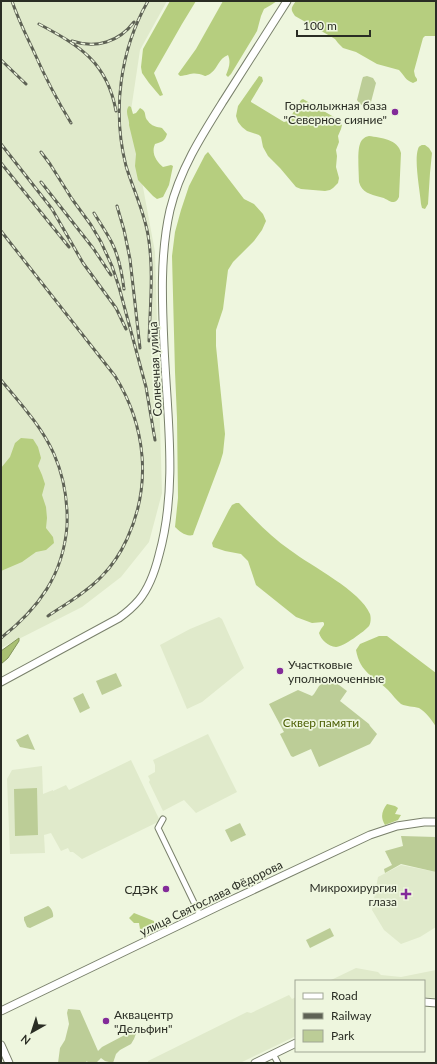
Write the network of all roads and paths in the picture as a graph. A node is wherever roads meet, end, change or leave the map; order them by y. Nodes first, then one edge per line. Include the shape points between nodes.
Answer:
1 (286, 1) edge
2 (1, 682) edge
3 (163, 818) dead end
4 (436, 822) edge
5 (200, 915) junction
6 (425, 1002) edge
7 (436, 1003) edge
8 (1, 1011) edge
9 (295, 1043) edge
10 (1, 1045) edge
11 (273, 1054) junction
12 (10, 1063) edge
13 (255, 1063) edge
14 (278, 1063) edge

1 - 2 street, Солнечная улица via 196,145 171,208 166,234 163,279 169,496 165,532 149,585 130,610 118,618
3 - 5 street via 158,828
4 - 5 street, улица Святослава Фёдорова via 397,826 378,832
5 - 8 street, улица Святослава Фёдорова
6 - 7 street
9 - 11 street
10 - 12 street
11 - 13 street
11 - 14 street

